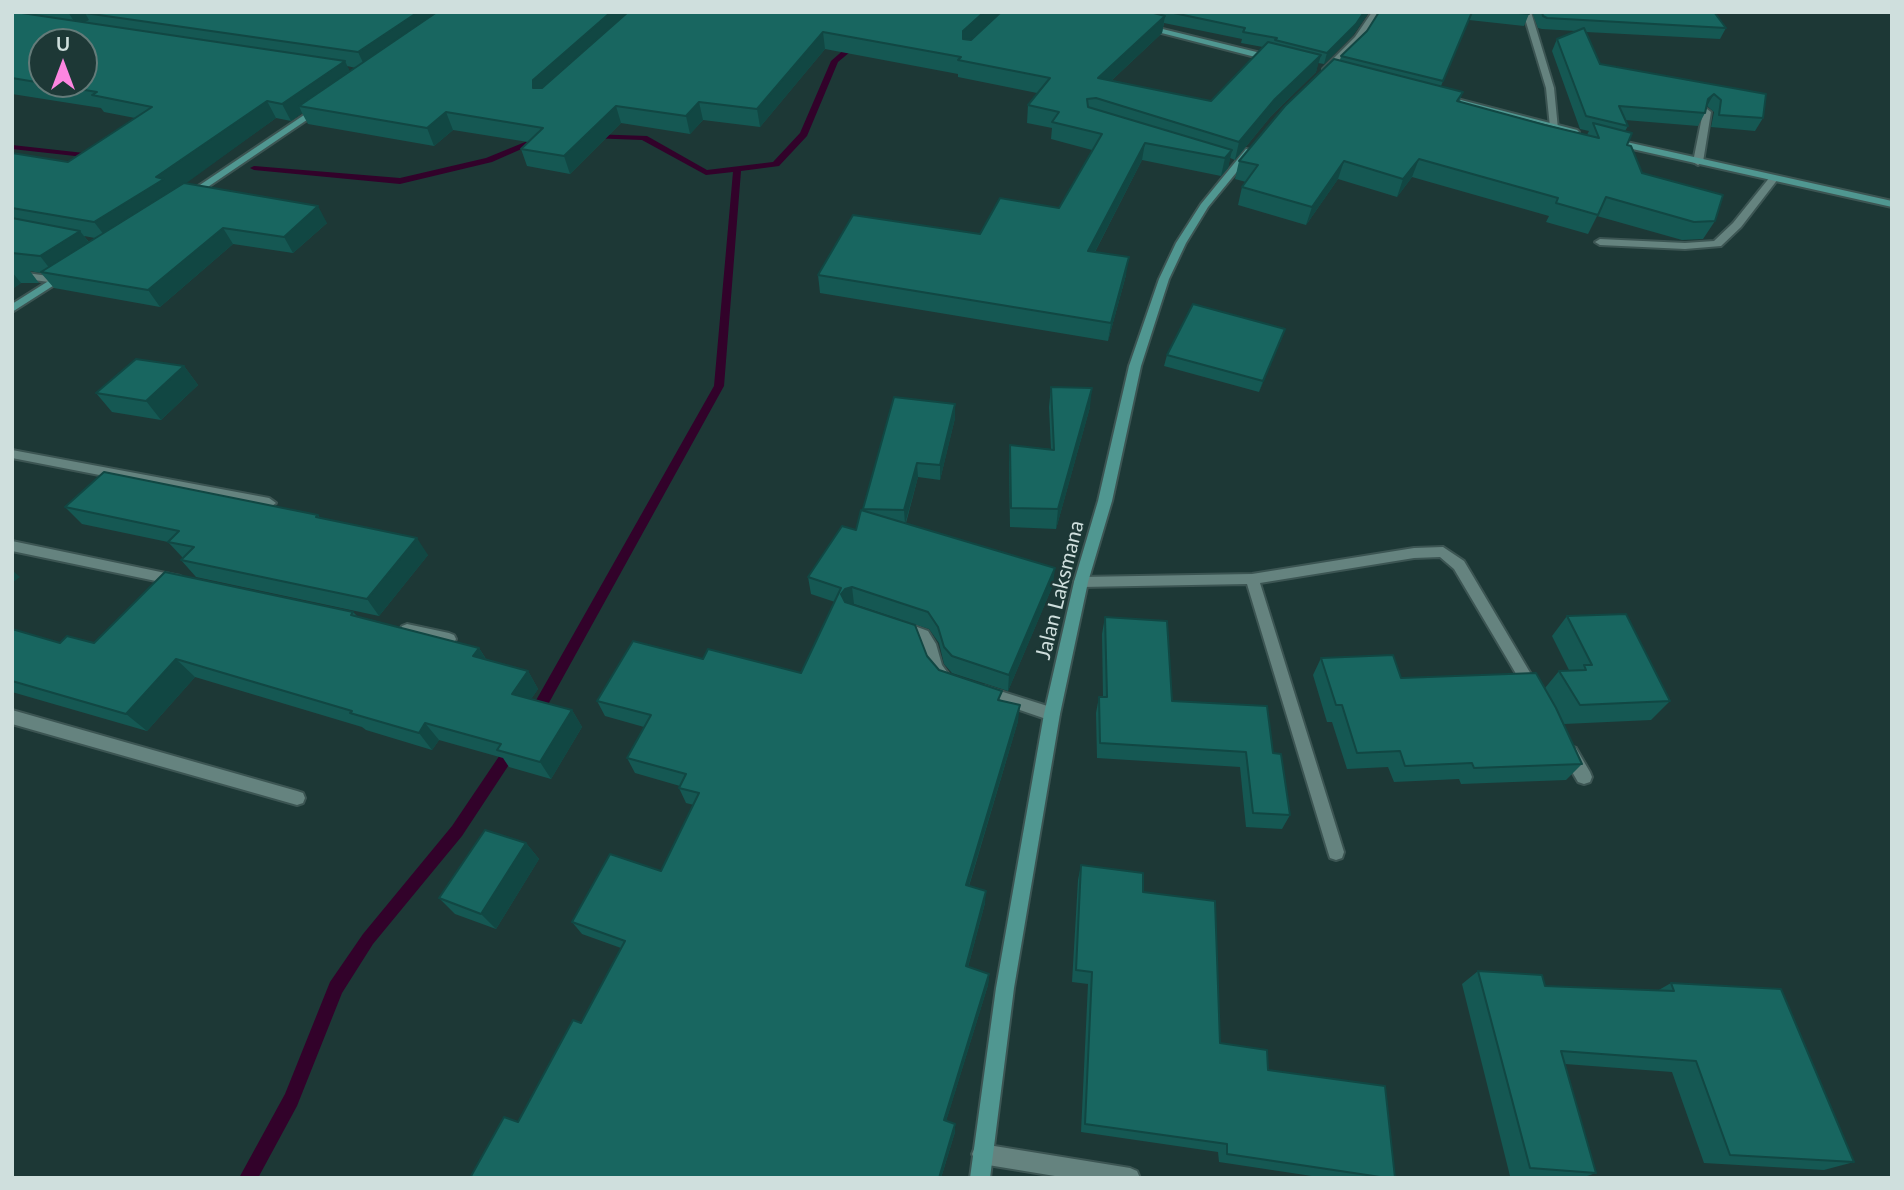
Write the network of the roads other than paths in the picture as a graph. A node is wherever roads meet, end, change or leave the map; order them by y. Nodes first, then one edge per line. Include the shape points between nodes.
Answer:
1 (1376, 12) edge
2 (1527, 12) edge
3 (1130, 22) edge
4 (1289, 62) edge
5 (1314, 68) edge
6 (1326, 71) junction
7 (1338, 74) edge
8 (1316, 81) edge
9 (1449, 100) edge
10 (327, 103) edge
11 (1707, 112) edge
12 (1555, 127) junction
13 (1580, 134) edge
14 (1605, 140) edge
15 (1253, 147) edge
16 (1698, 162) junction
17 (1773, 178) junction
18 (1892, 204) edge
19 (175, 205) edge
20 (1600, 242) dead end
21 (77, 267) edge
22 (12, 274) edge
23 (56, 280) junction
24 (12, 309) edge
25 (12, 454) edge
26 (269, 503) edge
27 (12, 546) edge
28 (1252, 579) junction
29 (1081, 582) junction
30 (190, 583) edge
31 (891, 624) edge
32 (394, 627) edge
33 (449, 639) edge
34 (1542, 706) edge
35 (1052, 714) junction
36 (12, 716) edge
37 (1563, 742) edge
38 (1584, 777) dead end
39 (296, 798) dead end
40 (1336, 852) dead end
41 (982, 1154) junction
42 (980, 1178) edge
43 (1130, 1178) edge

1 - 6 street via 1358,40
2 - 12 street via 1550,88
3 - 4 street
5 - 6 street
6 - 7 street
6 - 8 street
9 - 12 street
10 - 19 street
11 - 16 street
12 - 13 street
14 - 16 street
15 - 29 street, Jalan Laksmana via 1232,163 1181,243 1164,279 1135,366 1105,501
16 - 17 street
17 - 18 street
17 - 20 street via 1717,244
21 - 23 street
22 - 23 street
23 - 24 street
25 - 26 street
27 - 30 street
28 - 29 street
28 - 34 street via 1443,552 1459,565
28 - 40 street
29 - 35 street, Jalan Laksmana
31 - 35 street via 923,635 935,668 946,680
32 - 33 street
35 - 41 street, Jalan Laksmana via 1004,988
36 - 39 street
37 - 38 street
41 - 42 street, Jalan Laksmana
41 - 43 street

